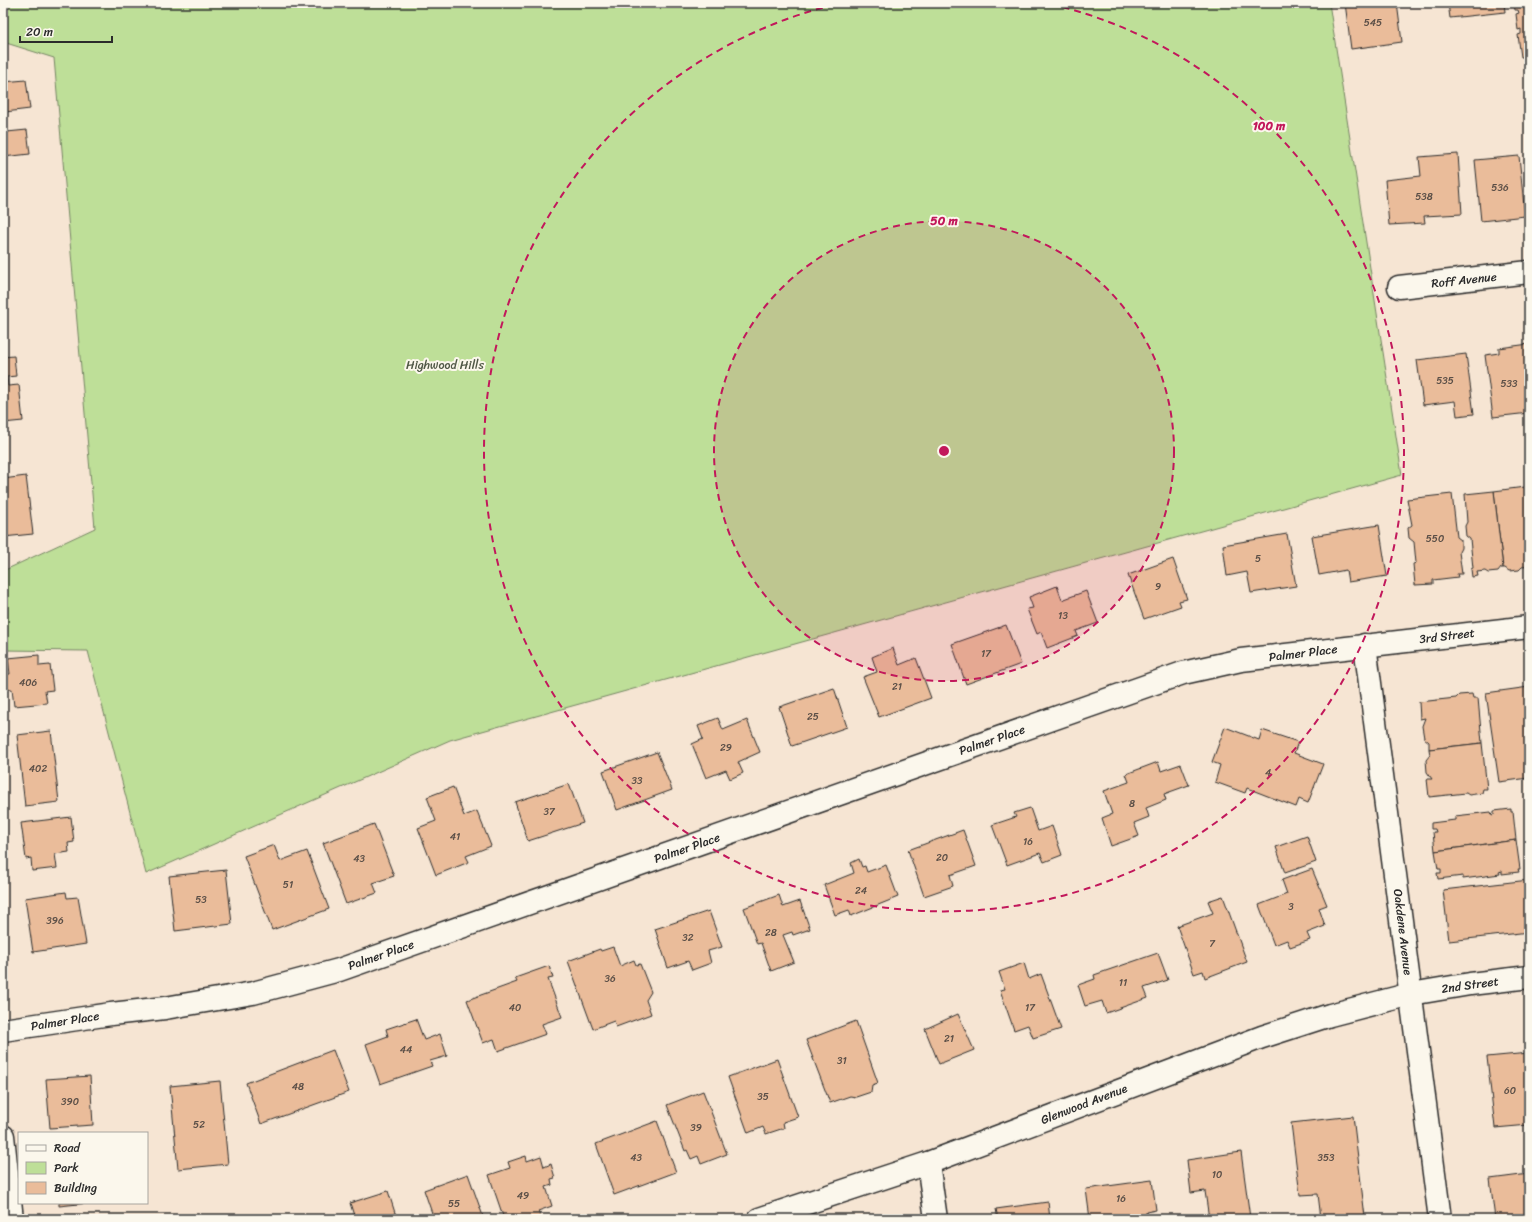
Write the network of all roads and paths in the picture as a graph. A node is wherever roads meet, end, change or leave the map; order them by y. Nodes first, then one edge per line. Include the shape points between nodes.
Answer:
1 (1529, 272) edge
2 (1399, 287) dead end
3 (1529, 627) edge
4 (1365, 646) junction
5 (1529, 977) edge
6 (1411, 994) junction
7 (3, 1030) edge
8 (3, 1136) edge
9 (928, 1163) junction
10 (12, 1219) edge
11 (759, 1219) edge
12 (936, 1219) edge
13 (1440, 1219) edge

1 - 2 street, Roff Avenue
3 - 4 street, 3rd Street
4 - 6 street, Oakdene Avenue
4 - 7 street, Palmer Place via 1241,660 1183,673 339,970 245,994 165,1008
5 - 6 street, 2nd Street
6 - 9 street, Glenwood Avenue via 1330,1014 1262,1037
6 - 13 street, Oakdene Avenue
8 - 10 street
9 - 11 street, Glenwood Avenue
9 - 12 street

